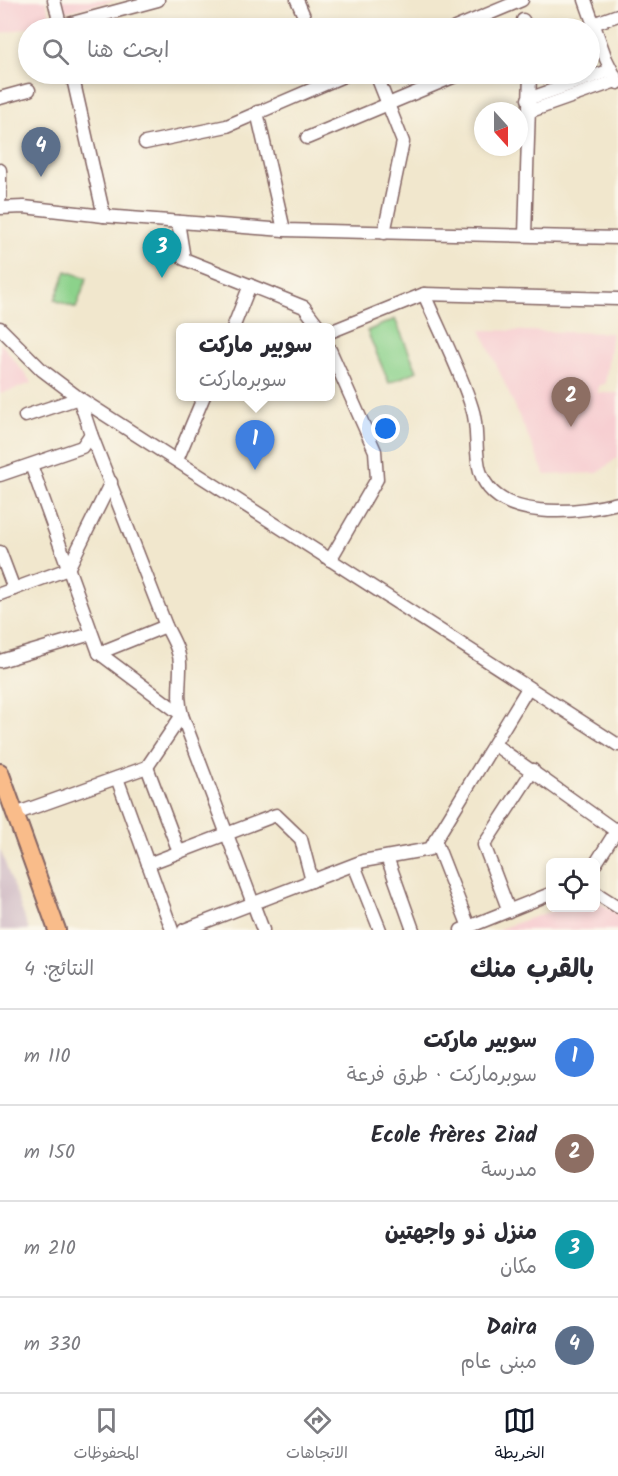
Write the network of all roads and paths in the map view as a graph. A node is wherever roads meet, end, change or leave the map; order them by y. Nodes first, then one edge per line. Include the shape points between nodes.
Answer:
1 (54, 0) edge
2 (158, 0) edge
3 (297, 0) edge
4 (522, 0) edge
5 (585, 0) edge
6 (618, 15) edge
7 (59, 18) edge
8 (93, 18) edge
9 (305, 18) edge
10 (479, 18) edge
11 (591, 18) edge
12 (600, 21) edge
13 (600, 41) edge
14 (615, 78) edge
15 (600, 83) edge
16 (74, 84) edge
17 (315, 84) edge
18 (380, 84) edge
19 (436, 84) edge
20 (529, 84) edge
21 (596, 84) edge
22 (29, 90) dead end
23 (0, 98) edge
24 (388, 104) junction
25 (528, 105) joint
26 (257, 112) junction
27 (308, 138) dead end
28 (145, 143) dead end
29 (527, 156) edge
30 (0, 170) edge
31 (0, 198) edge
32 (0, 208) edge
33 (104, 216) junction
34 (178, 222) junction
35 (284, 230) junction
36 (384, 233) junction
37 (525, 235) junction
38 (618, 238) edge
39 (250, 285) junction
40 (424, 294) junction
41 (618, 299) edge
42 (234, 323) edge
43 (317, 323) edge
44 (0, 328) edge
45 (335, 330) edge
46 (335, 361) edge
47 (79, 398) junction
48 (202, 401) edge
49 (25, 416) dead end
50 (91, 434) junction
51 (177, 460) junction
52 (31, 465) junction
53 (0, 475) edge
54 (111, 482) junction
55 (618, 503) edge
56 (0, 552) edge
57 (330, 560) junction
58 (68, 569) junction
59 (14, 589) junction
60 (0, 594) edge
61 (166, 626) junction
62 (91, 634) junction
63 (99, 654) junction
64 (0, 661) edge
65 (528, 688) junction
66 (182, 715) junction
67 (495, 745) junction
68 (618, 745) edge
69 (147, 767) junction
70 (533, 770) junction
71 (0, 772) edge
72 (117, 778) junction
73 (15, 814) junction
74 (617, 830) edge
75 (227, 834) junction
76 (435, 840) junction
77 (179, 852) junction
78 (387, 857) junction
79 (599, 858) edge
80 (148, 864) junction
81 (354, 865) junction
82 (312, 881) junction
83 (546, 896) edge
84 (600, 896) edge
85 (252, 904) junction
86 (618, 907) edge
87 (509, 911) junction
88 (465, 928) edge
89 (57, 930) edge
90 (172, 930) edge
91 (184, 930) edge
92 (263, 930) edge
93 (380, 930) edge
94 (413, 930) edge

1 - 7 street
2 - 8 street
3 - 9 street
4 - 10 street
5 - 11 street
6 - 12 street
13 - 14 street
14 - 15 street
16 - 33 street
17 - 26 street
18 - 24 street
19 - 24 street
20 - 25 street
21 - 25 street
22 - 23 street
24 - 27 street
24 - 36 street via 403,142
26 - 28 street via 227,126
26 - 35 street
29 - 37 street
30 - 31 street
32 - 33 street
33 - 34 street
34 - 35 street
34 - 39 street via 184,259
35 - 36 street
36 - 37 street
37 - 38 street
39 - 42 street
39 - 43 street via 304,307
40 - 41 street
40 - 45 street
40 - 55 street via 470,401 478,432 480,470 487,485 515,506 538,510 589,510
44 - 47 street via 42,370
46 - 57 street via 375,451 377,479
47 - 49 street
47 - 50 street
47 - 51 street
48 - 51 street
50 - 52 street via 82,447
50 - 54 street
51 - 57 street
52 - 53 street
52 - 58 street
54 - 58 street
54 - 61 street
56 - 59 street
57 - 65 street
58 - 59 street
58 - 62 street
59 - 60 street
61 - 63 street
61 - 66 street via 181,666 178,700
62 - 63 street
62 - 64 street
63 - 66 street
65 - 67 street
65 - 68 street
66 - 69 street
66 - 75 street
67 - 70 street
67 - 76 street
69 - 72 street
69 - 77 street
70 - 74 street
70 - 87 street via 484,845
71 - 73 main road
72 - 73 street
72 - 80 street
73 - 89 main road
74 - 79 street
75 - 77 street
75 - 82 street via 276,815 301,839
75 - 85 street
76 - 78 street via 430,849
76 - 88 street
77 - 80 street
78 - 81 street
78 - 94 street
80 - 90 street
81 - 82 street
81 - 93 street
82 - 85 street
83 - 87 street
84 - 86 street
85 - 91 street
85 - 92 street
87 - 88 street

